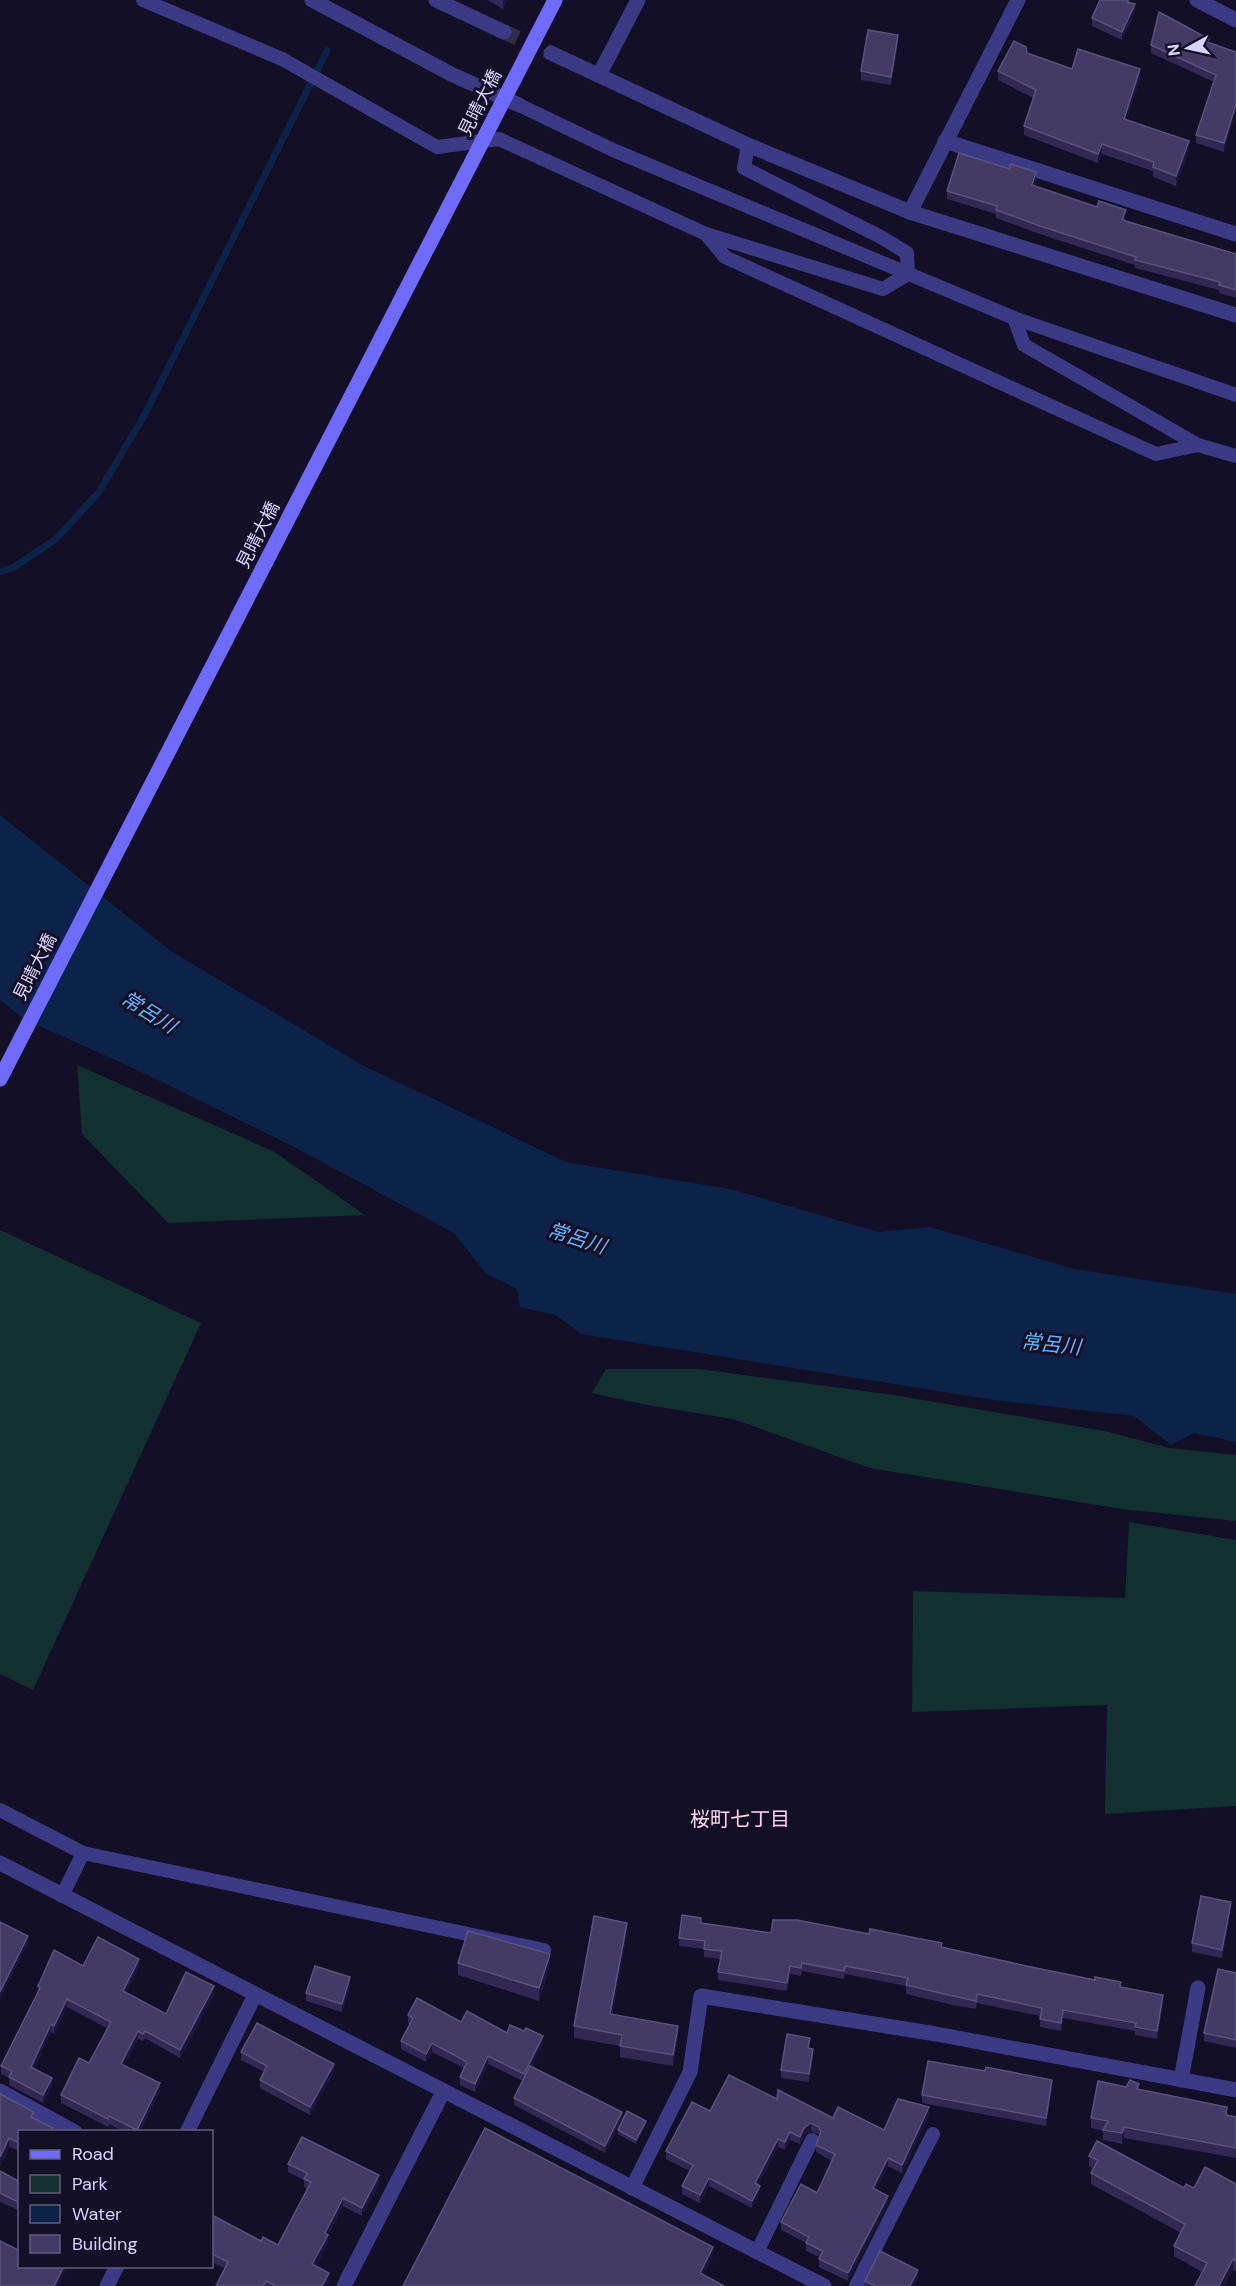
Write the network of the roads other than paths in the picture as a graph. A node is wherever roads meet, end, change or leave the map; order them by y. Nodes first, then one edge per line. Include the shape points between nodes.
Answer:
1 (143, 0) edge
2 (312, 0) edge
3 (436, 0) edge
4 (638, 0) edge
5 (1018, 0) edge
6 (1197, 0) edge
7 (553, 4) edge
8 (1236, 20) edge
9 (504, 32) tunnel mouth
10 (551, 53) tunnel mouth
11 (599, 75) junction
12 (519, 105) joint
13 (945, 141) junction
14 (748, 145) junction
15 (910, 212) junction
16 (706, 234) junction
17 (1236, 234) edge
18 (908, 274) junction
19 (1236, 315) edge
20 (1014, 318) junction
21 (1236, 395) edge
22 (1198, 445) junction
23 (1236, 456) edge
24 (0, 1078) edge
25 (0, 1810) edge
26 (83, 1853) junction
27 (0, 1863) edge
28 (62, 1896) junction
29 (544, 1950) edge
30 (1198, 1988) dead end
31 (255, 1995) junction
32 (1181, 2080) junction
33 (1236, 2090) edge
34 (0, 2091) edge
35 (443, 2092) junction
36 (71, 2130) edge
37 (188, 2130) edge
38 (933, 2134) dead end
39 (812, 2140) dead end
40 (632, 2187) junction
41 (757, 2252) junction
42 (116, 2268) edge
43 (107, 2286) edge
44 (344, 2286) edge
45 (824, 2286) edge
46 (856, 2286) edge

1 - 16 lane via 282,59 436,147 499,139
2 - 12 street via 451,74
3 - 9 street
4 - 11 street
5 - 13 street
6 - 8 street
7 - 24 main road, 見晴大橋
10 - 11 street
11 - 14 street
12 - 18 lane via 613,150
13 - 15 street
13 - 17 street
14 - 15 street
14 - 18 lane via 744,168 907,253
15 - 19 street
16 - 18 lane via 883,289
16 - 22 lane via 725,257 1156,454
18 - 20 lane
20 - 21 lane
20 - 22 lane via 1024,345
22 - 23 lane
25 - 26 lane
26 - 28 lane
26 - 29 lane
27 - 28 street
28 - 31 street
30 - 32 street
31 - 35 street
31 - 37 street
32 - 33 street
32 - 40 street via 702,1996 690,2072
34 - 36 street
35 - 40 street
35 - 44 street
38 - 46 lane
39 - 41 lane
40 - 41 street
41 - 45 street
42 - 43 street

